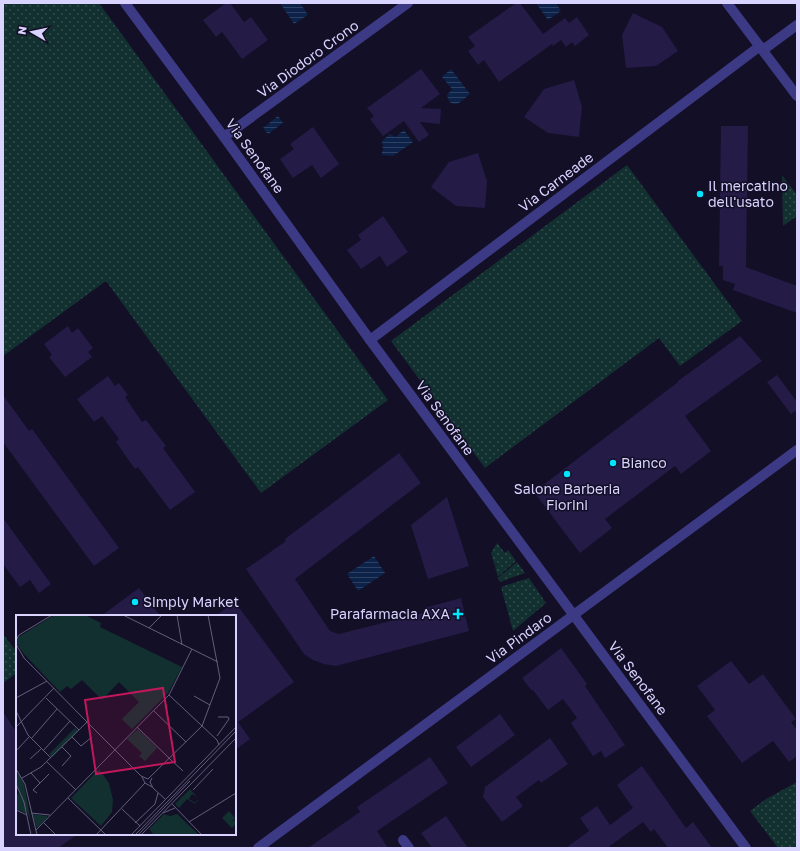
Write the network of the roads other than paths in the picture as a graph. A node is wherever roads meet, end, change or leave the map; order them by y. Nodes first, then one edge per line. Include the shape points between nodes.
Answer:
1 (125, 3) edge
2 (408, 3) edge
3 (727, 3) edge
4 (797, 25) edge
5 (762, 48) junction
6 (797, 96) edge
7 (224, 137) junction
8 (370, 340) junction
9 (797, 450) edge
10 (573, 615) junction
11 (258, 848) edge
12 (746, 848) edge

1 - 7 street, Via Senofane
2 - 7 street, Via Diodoro Crono
3 - 5 street
4 - 5 street, Via Carneade
5 - 6 street
5 - 8 street, Via Carneade
7 - 8 street, Via Senofane
8 - 10 street, Via Senofane
9 - 10 street, Via Pindaro
10 - 11 street, Via Pindaro
10 - 12 street, Via Senofane

